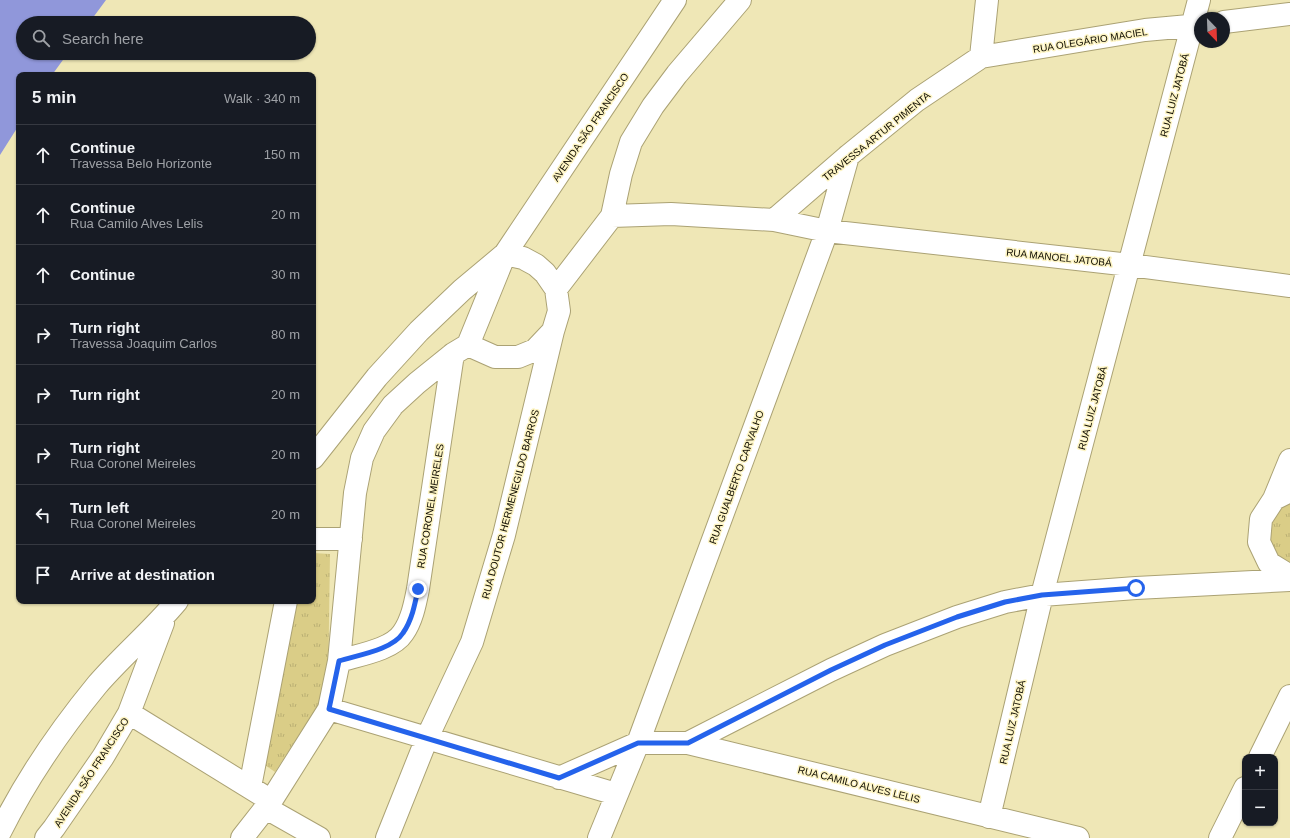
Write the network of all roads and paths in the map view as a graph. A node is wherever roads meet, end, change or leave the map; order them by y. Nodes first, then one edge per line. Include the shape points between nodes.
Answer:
1 (675, 0) edge
2 (740, 0) edge
3 (987, 0) edge
4 (1199, 0) edge
5 (1198, 12) edge
6 (1290, 14) edge
7 (1230, 21) edge
8 (1194, 26) edge
9 (1194, 33) edge
10 (981, 57) junction
11 (848, 156) junction
12 (612, 216) junction
13 (774, 220) junction
14 (827, 230) junction
15 (505, 254) junction
16 (1130, 265) junction
17 (1290, 286) edge
18 (556, 288) junction
19 (553, 331) junction
20 (461, 350) junction
21 (316, 454) edge
22 (1290, 460) edge
23 (1282, 495) edge
24 (316, 539) edge
25 (351, 539) junction
26 (1290, 576) edge
27 (1290, 580) edge
28 (1042, 595) junction
29 (285, 604) edge
30 (171, 608) edge
31 (339, 661) junction
32 (1290, 696) edge
33 (329, 709) junction
34 (129, 713) junction
35 (427, 738) junction
36 (638, 743) junction
37 (688, 743) junction
38 (1261, 754) edge
39 (559, 778) junction
40 (250, 787) junction
41 (1244, 790) edge
42 (616, 794) junction
43 (268, 804) junction
44 (989, 817) junction
45 (0, 832) edge
46 (46, 838) edge
47 (242, 838) edge
48 (319, 838) edge
49 (387, 838) edge
50 (599, 838) edge
51 (1078, 838) edge
52 (1220, 838) edge

1 - 15 street, AVENIDA SÃO FRANCISCO
2 - 12 street via 677,74 631,142 620,174
3 - 10 street
4 - 5 street, RUA LUIZ JATOBÁ
6 - 7 street
8 - 10 street, RUA OLEGÁRIO MACIEL via 1145,30
9 - 16 street, RUA LUIZ JATOBÁ
10 - 11 street, TRAVESSA ARTUR PIMENTA via 917,100
11 - 13 street, TRAVESSA ARTUR PIMENTA
11 - 14 street, RUA GUALBERTO CARVALHO
12 - 13 street via 671,214
12 - 18 street
13 - 14 street
14 - 16 street, RUA MANOEL JATOBÁ
14 - 36 street, RUA GUALBERTO CARVALHO
15 - 18 street via 523,258 536,265
15 - 20 street, RUA CORONEL MEIRELES
15 - 21 street via 419,331 377,377
16 - 17 street, RUA MANOEL JATOBÁ
16 - 28 street, RUA LUIZ JATOBÁ
18 - 19 street, RUA DOUTOR HERMENEGILDO BARROS via 559,311
19 - 20 street via 535,350 518,357 494,357
19 - 35 street, RUA DOUTOR HERMENEGILDO BARROS via 504,535 472,642
20 - 25 street via 417,383 393,405 374,431 362,458 355,493
20 - 31 street, RUA CORONEL MEIRELES via 413,612 403,634 389,646
22 - 23 street
23 - 26 street via 1261,519 1259,542 1270,563
24 - 25 street
25 - 31 street
27 - 28 street
28 - 37 street via 1005,602 957,617 885,645
28 - 44 street, RUA LUIZ JATOBÁ
29 - 40 street
30 - 34 street, AVENIDA SÃO FRANCISCO
30 - 45 street, AVENIDA SÃO FRANCISCO via 98,684 62,730 12,808
31 - 33 street
32 - 38 street
33 - 35 street
33 - 43 street
34 - 40 street
34 - 46 street, AVENIDA SÃO FRANCISCO via 103,757
35 - 39 street
35 - 49 street, RUA DOUTOR HERMENEGILDO BARROS
36 - 37 street, RUA CAMILO ALVES LELIS
36 - 39 street
36 - 42 street, RUA GUALBERTO CARVALHO
37 - 44 street, RUA CAMILO ALVES LELIS
39 - 42 street
40 - 43 street
41 - 52 street
42 - 50 street, RUA GUALBERTO CARVALHO
43 - 47 street
43 - 48 street
44 - 51 street, RUA CAMILO ALVES LELIS

